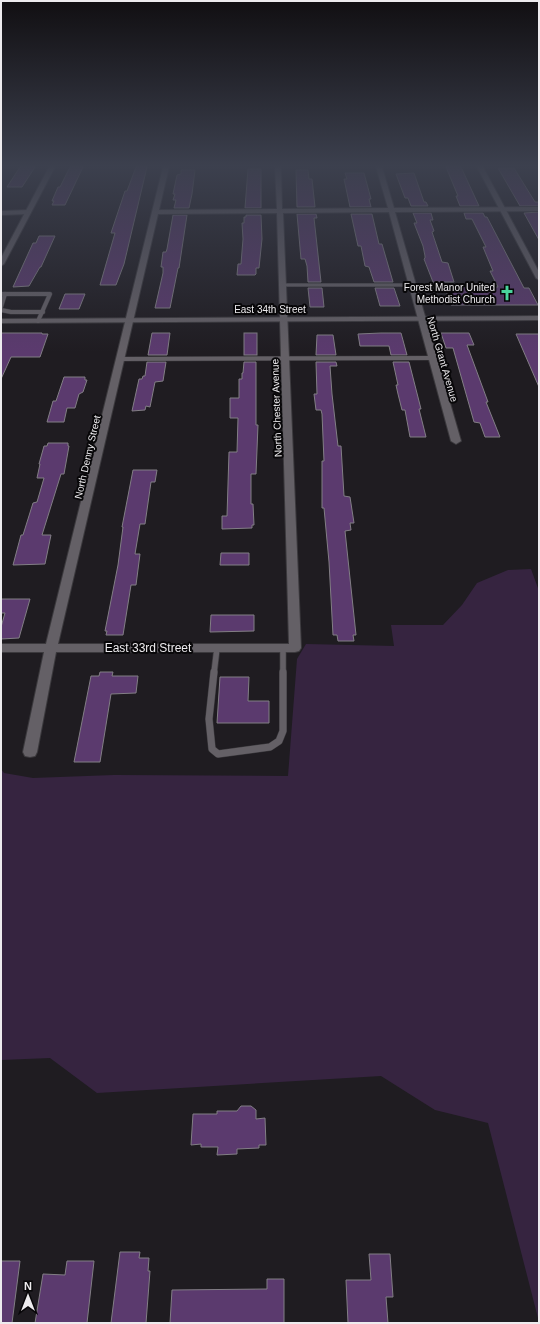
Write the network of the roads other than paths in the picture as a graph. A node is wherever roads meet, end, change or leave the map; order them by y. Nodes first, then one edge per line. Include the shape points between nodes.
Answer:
1 (19, 229) edge
2 (151, 229) edge
3 (281, 229) edge
4 (396, 229) edge
5 (512, 229) edge
6 (1, 264) edge
7 (539, 278) edge
8 (411, 285) junction
9 (283, 286) junction
10 (3, 294) edge
11 (1, 307) edge
12 (1, 310) edge
13 (43, 312) junction
14 (539, 318) edge
15 (284, 319) junction
16 (422, 319) junction
17 (129, 320) junction
18 (1, 321) edge
19 (38, 321) junction
20 (286, 358) junction
21 (433, 358) junction
22 (121, 359) junction
23 (456, 441) dead end
24 (1, 648) edge
25 (51, 648) junction
26 (217, 648) junction
27 (283, 648) junction
28 (295, 648) joint
29 (30, 752) dead end

1 - 6 street
2 - 17 street, North Denny Street
3 - 9 street, North Chester Avenue
4 - 8 street, North Grant Avenue
5 - 7 street
8 - 9 lane
8 - 16 street, North Grant Avenue
9 - 15 street, North Chester Avenue
10 - 11 lane
10 - 13 lane via 50,294
12 - 13 lane
13 - 19 lane
14 - 16 street, East 34th Street
15 - 16 street, East 34th Street
15 - 17 street, East 34th Street
15 - 20 street, North Chester Avenue
16 - 21 street, North Grant Avenue
17 - 19 street, East 34th Street
17 - 22 street, North Denny Street
18 - 19 street, East 34th Street
20 - 21 lane
20 - 22 lane
20 - 28 street, North Chester Avenue
21 - 23 street, North Grant Avenue
22 - 25 street, North Denny Street
24 - 25 street, East 33rd Street
25 - 26 street, East 33rd Street
25 - 29 street, North Denny Street
26 - 27 street, East 33rd Street
26 - 27 lane via 210,719 212,749 218,754 270,748 279,741 283,731
27 - 28 street, East 33rd Street

